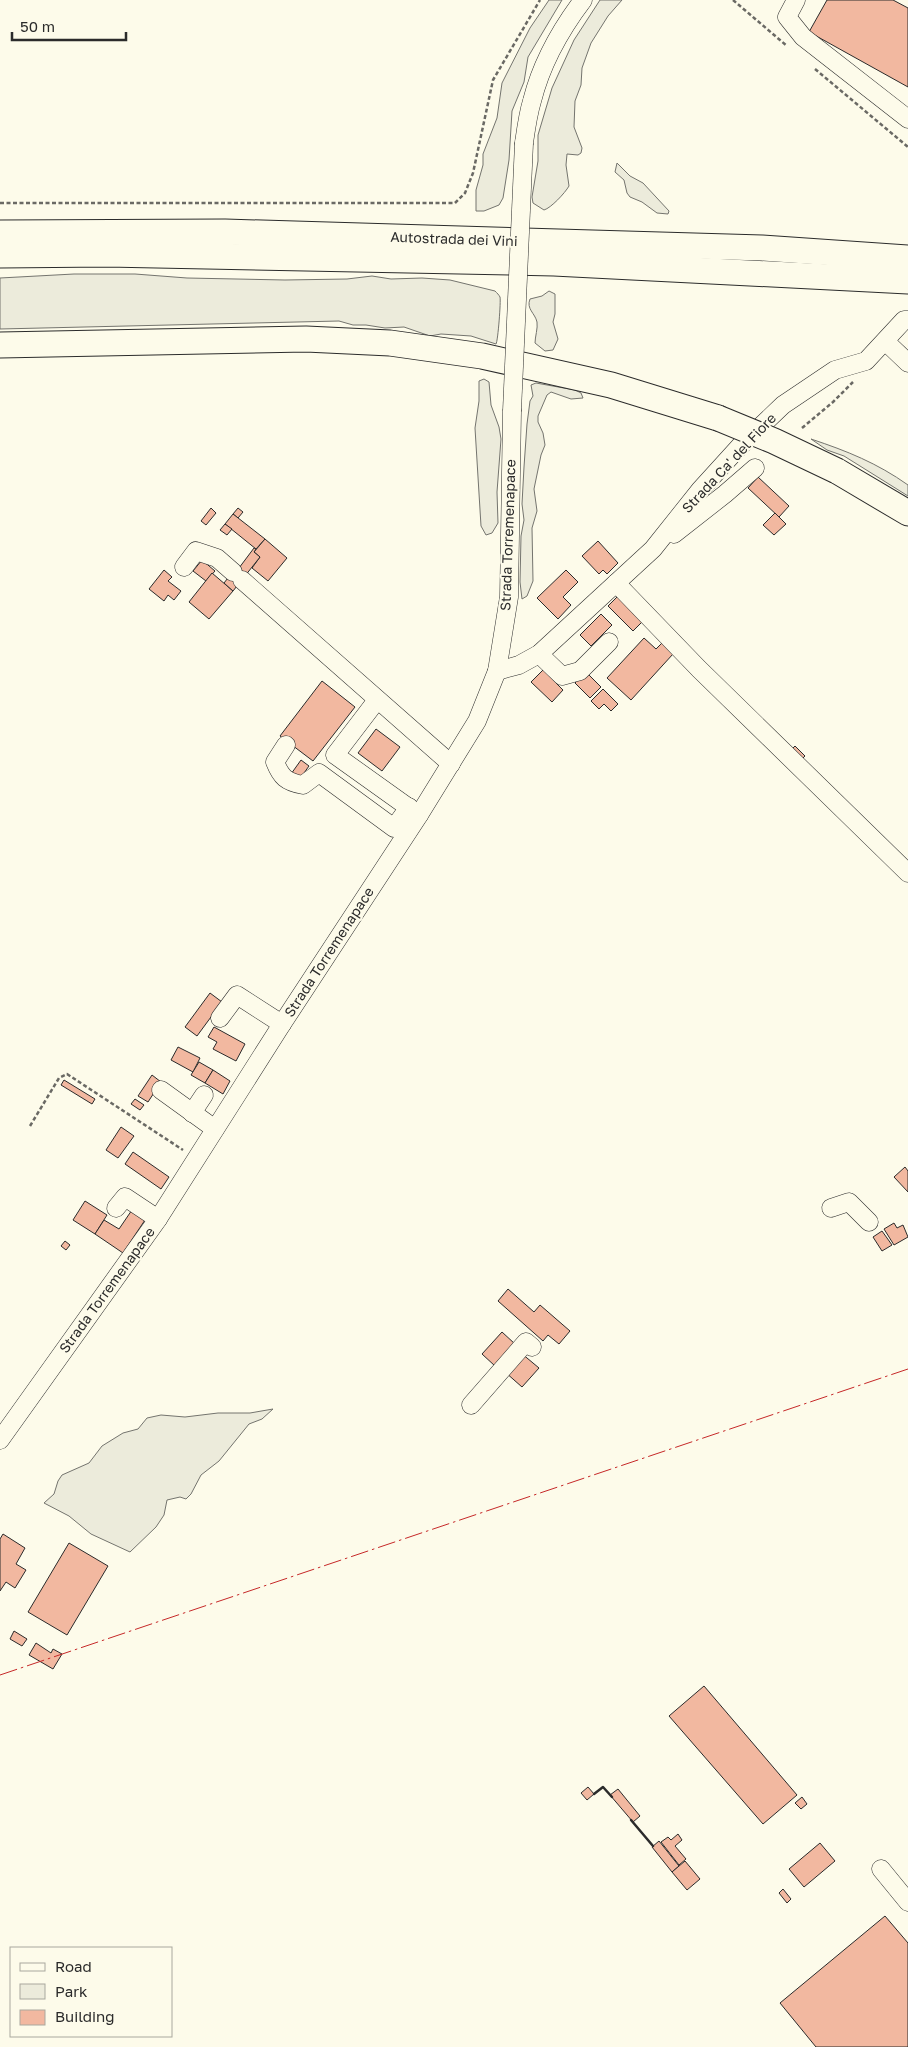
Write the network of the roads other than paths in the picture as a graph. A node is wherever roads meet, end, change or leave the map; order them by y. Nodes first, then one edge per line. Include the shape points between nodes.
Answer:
1 (583, 0) edge
2 (796, 0) edge
3 (908, 120) edge
4 (0, 232) edge
5 (0, 255) edge
6 (908, 258) edge
7 (908, 281) edge
8 (908, 320) edge
9 (886, 342) junction
10 (0, 345) edge
11 (908, 362) edge
12 (755, 468) dead end
13 (908, 513) edge
14 (653, 549) junction
15 (184, 567) dead end
16 (616, 583) junction
17 (609, 642) dead end
18 (539, 654) junction
19 (498, 671) junction
20 (377, 700) junction
21 (286, 745) dead end
22 (451, 764) junction
23 (414, 811) junction
24 (908, 873) edge
25 (220, 1018) dead end
26 (282, 1024) junction
27 (161, 1090) dead end
28 (204, 1095) dead end
29 (192, 1113) junction
30 (215, 1130) junction
31 (116, 1208) dead end
32 (831, 1208) dead end
33 (158, 1219) junction
34 (869, 1222) dead end
35 (532, 1347) dead end
36 (471, 1405) dead end
37 (0, 1440) edge
38 (881, 1869) dead end
39 (908, 1902) edge

1 - 19 street, Strada Torremenapace, bridge via 558,36 543,70 532,100 524,143 512,411 508,597
2 - 3 street via 787,17 803,37
4 - 6 highway, Autostrada dei Vini via 225,232 753,248
5 - 7 highway, Autostrada dei Vini via 117,254 554,263
8 - 9 street, Strada Ca' del Fiore via 904,320
9 - 11 street
9 - 14 street, Strada Ca' del Fiore via 866,361 835,370 783,405 700,490
10 - 13 highway, bridge via 306,339 390,343 482,356 612,385 718,418 837,471
12 - 14 street, Strada Ca' del Fiore
14 - 16 street, Strada Ca' del Fiore
15 - 20 street via 196,550 217,558
16 - 18 street, Strada Ca' del Fiore
16 - 24 street
17 - 18 street via 580,671 562,676
18 - 19 street, Strada Ca' del Fiore via 519,665
19 - 22 street, Strada Torremenapace via 477,721
20 - 22 street
20 - 23 street via 335,755
21 - 23 street via 275,762 280,774 292,783 303,785 319,773 394,828
22 - 23 street, Strada Torremenapace
23 - 26 street, Strada Torremenapace
25 - 26 street via 237,995
26 - 30 street, Strada Torremenapace
27 - 29 street
28 - 29 street
29 - 30 street
30 - 33 street, Strada Torremenapace
31 - 33 street via 124,1197
32 - 34 street via 850,1202
33 - 37 street, Strada Torremenapace
35 - 36 street via 526,1342
38 - 39 street

